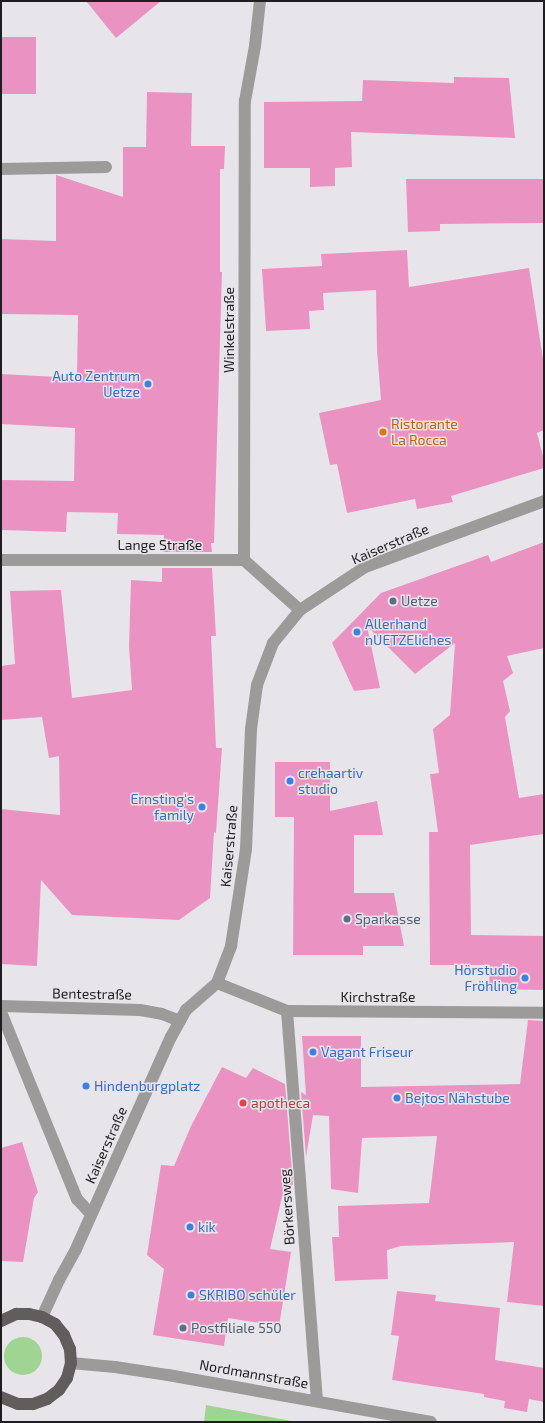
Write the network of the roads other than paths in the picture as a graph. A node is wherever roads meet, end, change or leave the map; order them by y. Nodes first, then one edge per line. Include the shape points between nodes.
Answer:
1 (260, 1) edge
2 (106, 167) dead end
3 (1, 169) edge
4 (544, 501) edge
5 (1, 560) edge
6 (244, 560) junction
7 (300, 610) junction
8 (217, 983) junction
9 (1, 1006) edge
10 (287, 1011) junction
11 (1, 1012) edge
12 (544, 1013) edge
13 (180, 1021) junction
14 (91, 1214) junction
15 (42, 1316) junction
16 (1, 1321) edge
17 (71, 1364) junction
18 (2, 1400) edge
19 (317, 1400) junction
20 (431, 1422) edge

1 - 6 street, Winkelstraße via 245,101
2 - 3 street
4 - 7 street, Kaiserstraße via 365,567
5 - 6 street, Lange Straße
6 - 7 street
7 - 8 street, Kaiserstraße via 273,643 257,685 251,728 246,849 231,946
8 - 10 street, Kirchstraße
8 - 13 street, Kaiserstraße via 186,1010
9 - 13 street, Bentestraße via 140,1010
10 - 12 street, Kirchstraße
10 - 19 street, Börkersweg
11 - 14 street via 77,1199
13 - 14 street, Kaiserstraße
14 - 15 street, Kaiserstraße
15 - 16 main road via 16,1314
15 - 17 main road via 55,1324 64,1335 70,1349
17 - 18 main road via 67,1378 59,1390 47,1399 33,1404
17 - 19 street, Nordmannstraße via 114,1366
19 - 20 street, Nordmannstraße

